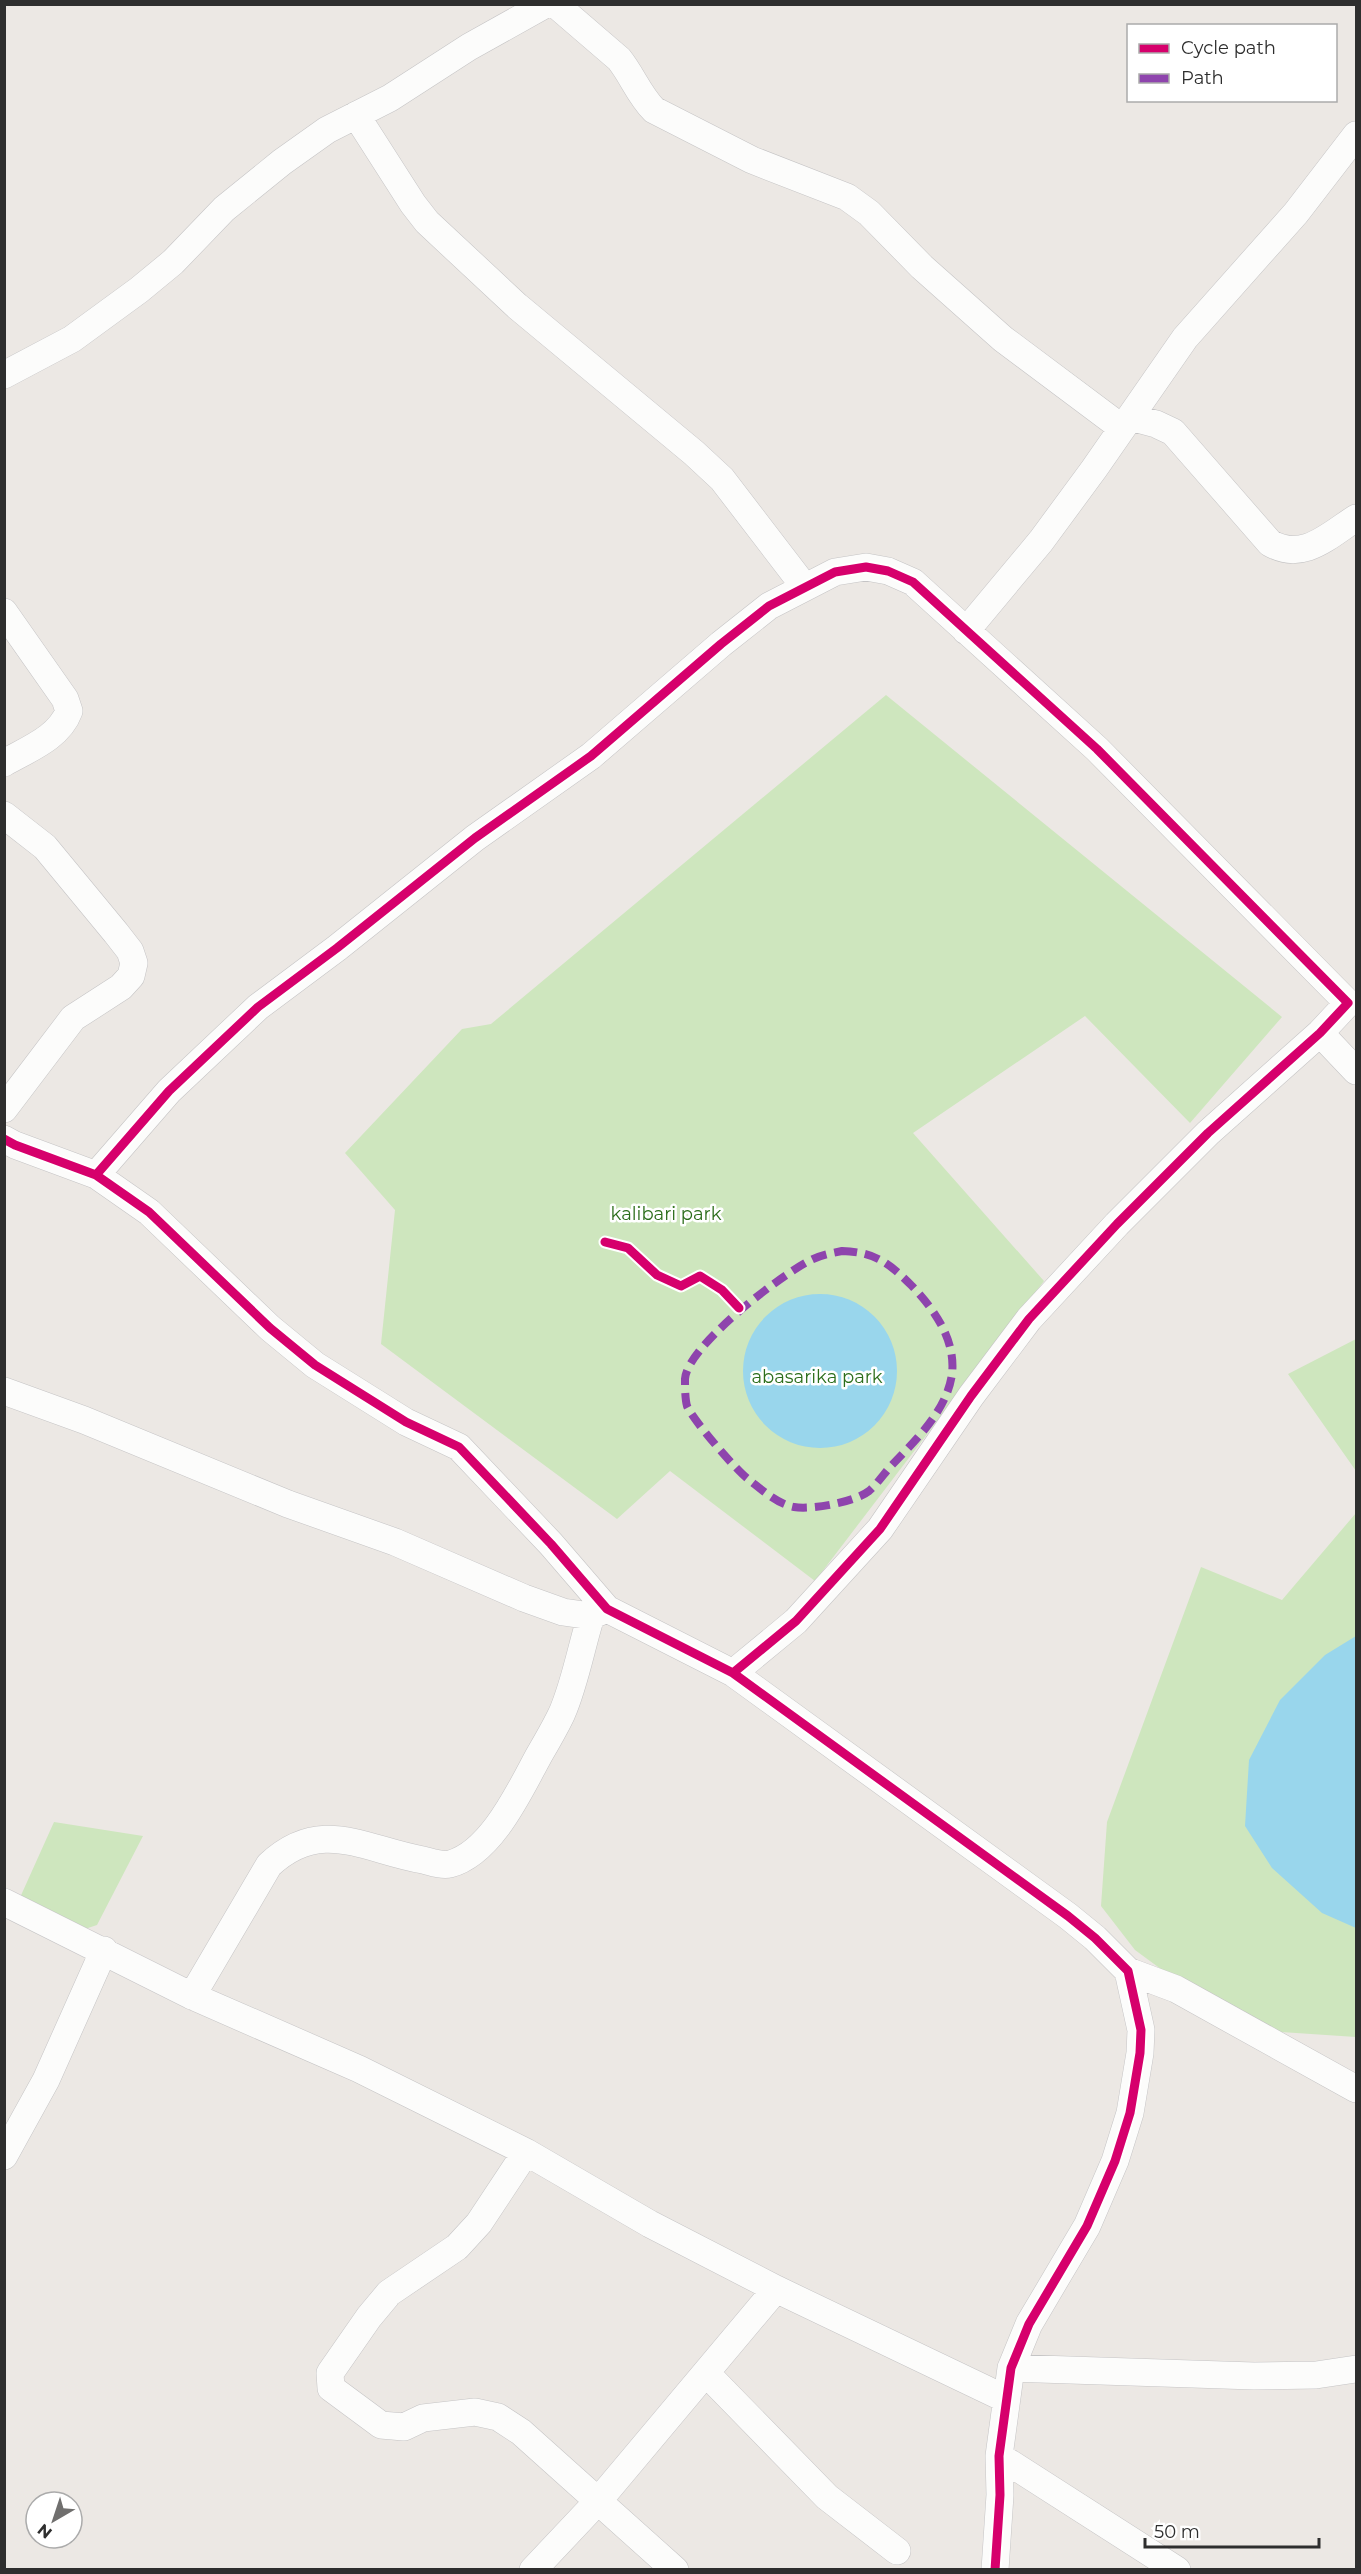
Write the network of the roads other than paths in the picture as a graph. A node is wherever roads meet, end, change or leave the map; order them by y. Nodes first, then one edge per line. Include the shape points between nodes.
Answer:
1 (546, 4) edge
2 (555, 4) edge
3 (356, 115) junction
4 (1356, 135) edge
5 (4, 375) edge
6 (1126, 423) junction
7 (1356, 518) edge
8 (804, 586) junction
9 (4, 612) edge
10 (966, 631) junction
11 (4, 763) edge
12 (4, 815) edge
13 (1352, 999) edge
14 (1320, 1033) junction
15 (1356, 1071) edge
16 (4, 1109) edge
17 (8, 1146) edge
18 (96, 1175) junction
19 (4, 1391) edge
20 (599, 1613) junction
21 (734, 1673) junction
22 (4, 1902) edge
23 (104, 1950) junction
24 (1128, 1971) junction
25 (192, 1996) junction
26 (1356, 2089) edge
27 (526, 2152) junction
28 (4, 2156) edge
29 (776, 2289) junction
30 (1011, 2368) junction
31 (1356, 2369) edge
32 (706, 2373) junction
33 (1006, 2399) junction
34 (999, 2456) junction
35 (599, 2500) junction
36 (897, 2551) dead end
37 (532, 2570) edge
38 (675, 2570) edge
39 (995, 2570) edge
40 (1177, 2570) edge

1 - 3 street
2 - 6 street via 620,59 654,110 752,160 847,196 1002,339
3 - 5 street via 282,162 224,209 173,262 101,319
3 - 8 street via 427,222 517,306 722,479
4 - 6 street via 1296,213 1185,338
6 - 7 street via 1156,424 1173,432 1270,543 1281,549 1296,552 1314,545
6 - 10 street via 1041,541
8 - 10 street via 835,572 866,567 888,571 913,582
8 - 18 street via 769,606 591,756 475,838 258,1007 169,1091
9 - 11 street via 65,699 69,711 57,732
10 - 13 street via 1097,749
12 - 16 street via 45,848 130,951 134,963 131,976 120,987 73,1018
13 - 14 street
14 - 15 street
14 - 21 street via 1208,1133 1029,1319 984,1377 880,1529 796,1622
17 - 18 street
18 - 20 street via 149,1212 270,1328 315,1365 406,1422 459,1447 551,1544
19 - 20 street via 288,1504 395,1542 524,1598 563,1612
20 - 21 street
20 - 25 street via 562,1713 510,1808 481,1846 447,1865 388,1853 351,1839 327,1838 281,1854 269,1865
21 - 24 street via 1068,1916
22 - 23 street
23 - 25 street
23 - 28 street via 46,2080
24 - 26 street via 1176,1989
24 - 30 street via 1142,2030 1130,2113 1115,2161 1087,2226 1029,2324
25 - 27 street via 359,2069
27 - 29 street via 650,2224
27 - 35 street via 479,2223 457,2247 389,2293 369,2317 330,2373 331,2388 381,2425 404,2427 423,2418 475,2412 498,2417 521,2432
29 - 32 street
29 - 33 street
30 - 31 street via 1254,2376 1316,2375
30 - 33 street
32 - 35 street
32 - 36 street via 827,2497
33 - 34 street
34 - 39 street
34 - 40 street
35 - 37 street
35 - 38 street

